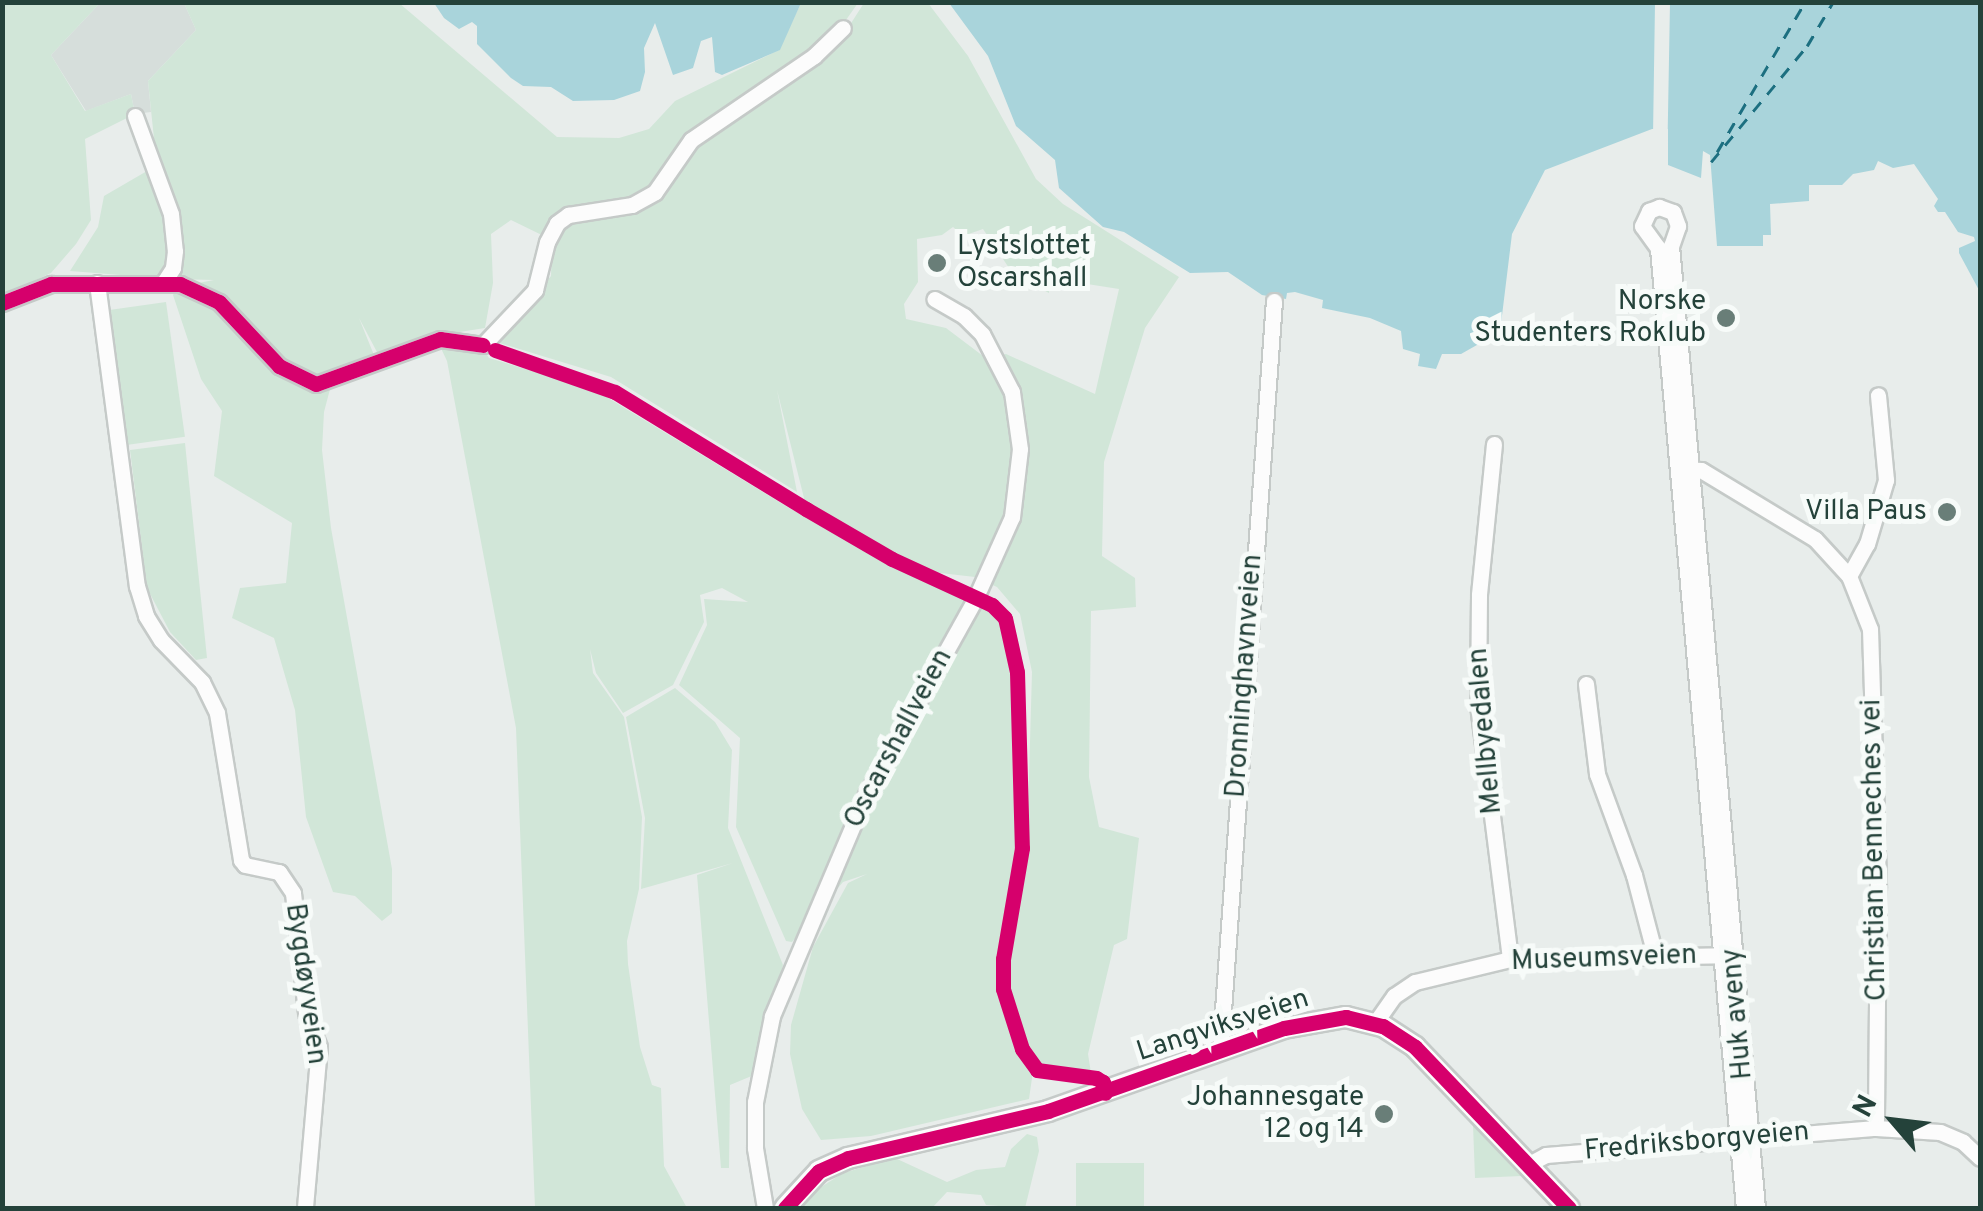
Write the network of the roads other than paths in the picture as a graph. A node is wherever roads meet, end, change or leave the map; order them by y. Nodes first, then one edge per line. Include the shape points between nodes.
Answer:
1 (843, 28) dead end
2 (135, 116) dead end
3 (164, 282) junction
4 (97, 283) junction
5 (935, 299) dead end
6 (1274, 301) dead end
7 (2, 303) edge
8 (1674, 367) junction
9 (1878, 396) dead end
10 (1494, 444) dead end
11 (1683, 468) junction
12 (1850, 576) junction
13 (1586, 684) dead end
14 (1655, 955) junction
15 (1727, 955) junction
16 (1510, 959) junction
17 (1375, 1023) junction
18 (1220, 1052) junction
19 (1876, 1128) junction
20 (1743, 1138) junction
21 (1980, 1158) edge
22 (1527, 1165) junction
23 (305, 1208) edge
24 (765, 1208) edge
25 (785, 1208) edge
26 (1568, 1208) edge
27 (1744, 1208) edge
28 (1757, 1208) edge

1 - 3 street via 814,56 692,140 656,192 632,205 558,222 535,290 483,345 440,339 329,380 300,380 219,302
2 - 3 street via 172,214 176,250
3 - 4 street
4 - 7 street via 51,284
4 - 23 street, Bygdøyveien via 137,586 154,628 202,682 217,712 242,860 279,872 294,894 306,1013 319,1048
5 - 24 street, Oscarshallveien via 982,334 1012,392 1020,448 1012,517 976,598 866,796 772,1016 754,1102
6 - 18 street, Dronninghavnveien
8 - 8 street, Huk aveny via 1670,246 1678,226 1673,212 1660,206 1642,226 1658,248
8 - 11 street, Huk aveny
9 - 12 street via 1886,480
10 - 16 street, Mellbyedalen via 1479,595 1478,705
11 - 12 street, Christian Benneches vei via 1809,536
11 - 15 street, Huk aveny
12 - 19 street, Christian Benneches vei via 1873,651
13 - 14 street via 1597,774
14 - 15 street, Museumsveien
14 - 16 street, Museumsveien
15 - 20 street, Huk aveny
16 - 17 street, Museumsveien via 1415,982 1394,996
17 - 18 street, Langviksveien via 1318,1019
17 - 22 street, Langviksveien via 1415,1047
18 - 25 street, Langviksveien via 1048,1111 848,1158 819,1172
19 - 20 street, Fredriksborgveien
19 - 21 street, Fredriksborgveien via 1940,1132
20 - 22 street, Fredriksborgveien via 1546,1154
20 - 27 street, Huk aveny
20 - 28 street, Huk aveny
22 - 26 street, Langviksveien

